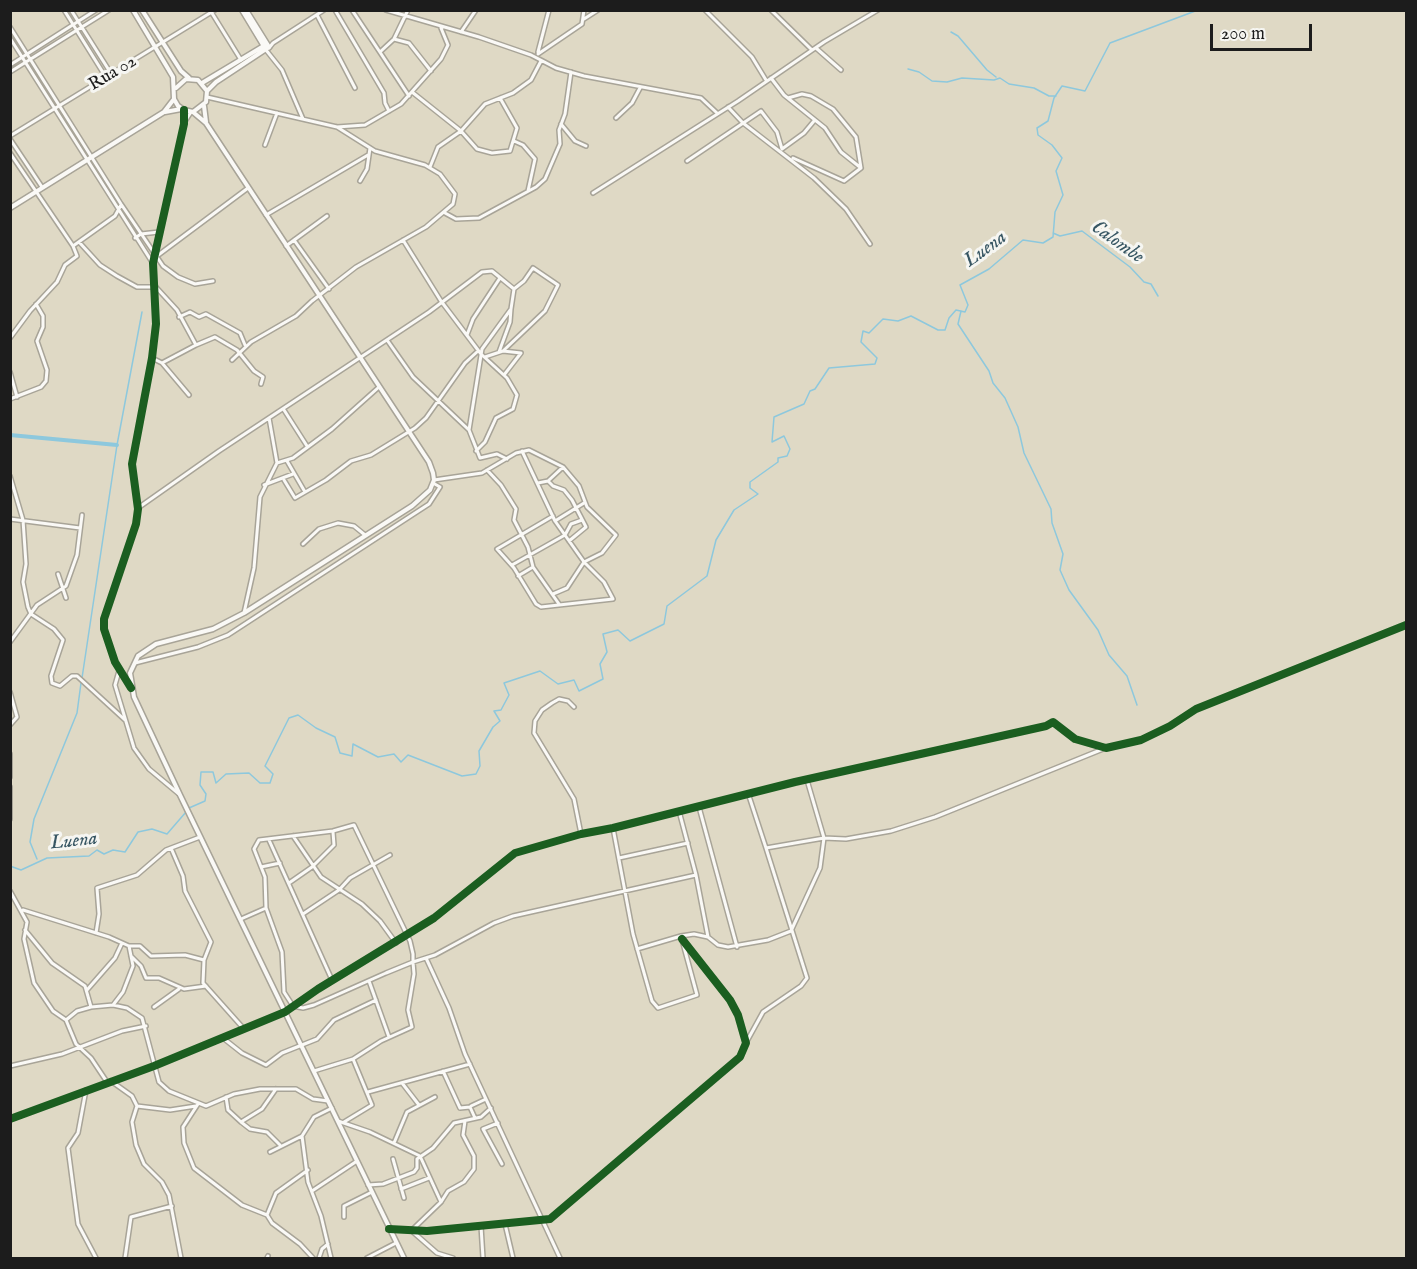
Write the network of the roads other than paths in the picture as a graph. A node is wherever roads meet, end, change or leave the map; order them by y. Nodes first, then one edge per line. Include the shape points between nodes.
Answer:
1 (64, 10) edge
2 (71, 10) edge
3 (96, 10) edge
4 (109, 10) edge
5 (133, 10) edge
6 (142, 10) edge
7 (242, 10) edge
8 (246, 10) edge
9 (324, 10) edge
10 (334, 10) edge
11 (352, 10) edge
12 (386, 10) edge
13 (408, 10) edge
14 (476, 10) edge
15 (549, 10) edge
16 (584, 10) edge
17 (598, 10) edge
18 (705, 10) edge
19 (771, 10) edge
20 (212, 11) edge
21 (875, 11) edge
22 (317, 15) junction
23 (407, 17) junction
24 (583, 19) junction
25 (78, 22) junction
26 (73, 26) junction
27 (10, 27) edge
28 (440, 27) junction
29 (82, 28) junction
30 (77, 31) junction
31 (461, 32) junction
32 (10, 38) edge
33 (394, 39) junction
34 (163, 43) junction
35 (268, 47) junction
36 (156, 48) junction
37 (814, 49) junction
38 (380, 52) junction
39 (28, 54) junction
40 (537, 56) junction
41 (23, 57) junction
42 (32, 59) junction
43 (542, 61) junction
44 (242, 62) junction
45 (26, 63) junction
46 (10, 64) edge
47 (842, 70) dead end
48 (430, 71) junction
49 (10, 72) edge
50 (571, 72) junction
51 (112, 75) junction
52 (190, 78) junction
53 (771, 78) junction
54 (107, 79) junction
55 (766, 80) junction
56 (202, 83) junction
57 (640, 87) junction
58 (176, 88) junction
59 (355, 88) dead end
60 (207, 91) junction
61 (412, 92) junction
62 (409, 96) junction
63 (207, 97) junction
64 (500, 98) junction
65 (788, 98) junction
66 (174, 99) junction
67 (60, 105) junction
68 (204, 105) junction
69 (728, 106) junction
70 (54, 109) junction
71 (182, 110) junction
72 (389, 111) junction
73 (164, 112) junction
74 (192, 112) junction
75 (277, 113) junction
76 (717, 113) junction
77 (616, 118) dead end
78 (303, 119) junction
79 (814, 121) junction
80 (206, 123) junction
81 (561, 123) junction
82 (743, 123) junction
83 (184, 124) junction
84 (336, 127) junction
85 (461, 131) junction
86 (10, 138) edge
87 (514, 141) junction
88 (265, 145) dead end
89 (586, 146) dead end
90 (370, 148) junction
91 (781, 149) junction
92 (10, 153) edge
93 (368, 155) junction
94 (93, 158) junction
95 (791, 158) junction
96 (87, 161) junction
97 (687, 161) dead end
98 (430, 167) junction
99 (861, 168) junction
100 (360, 181) dead end
101 (42, 187) junction
102 (248, 188) junction
103 (35, 192) junction
104 (528, 192) junction
105 (592, 193) dead end
106 (121, 204) junction
107 (10, 208) edge
108 (118, 212) junction
109 (445, 213) junction
110 (266, 215) junction
111 (327, 216) dead end
112 (160, 232) junction
113 (141, 234) junction
114 (135, 238) junction
115 (294, 240) junction
116 (403, 240) junction
117 (79, 242) junction
118 (870, 244) dead end
119 (73, 246) junction
120 (286, 246) junction
121 (156, 255) junction
122 (153, 263) junction
123 (500, 278) junction
124 (213, 281) dead end
125 (154, 286) junction
126 (329, 289) junction
127 (514, 289) junction
128 (319, 295) junction
129 (441, 301) junction
130 (36, 304) junction
131 (511, 309) junction
132 (179, 317) junction
133 (467, 335) junction
134 (10, 338) edge
135 (387, 339) junction
136 (196, 345) junction
137 (246, 346) junction
138 (239, 352) junction
139 (479, 352) junction
140 (501, 352) junction
141 (485, 357) junction
142 (152, 358) junction
143 (360, 358) junction
144 (232, 360) dead end
145 (162, 363) junction
146 (10, 372) edge
147 (504, 375) junction
148 (261, 384) dead end
149 (379, 387) junction
150 (189, 395) dead end
151 (17, 397) junction
152 (10, 399) edge
153 (438, 401) junction
154 (284, 410) junction
155 (269, 418) junction
156 (469, 430) junction
157 (408, 432) junction
158 (307, 446) junction
159 (476, 451) junction
160 (522, 451) junction
161 (507, 459) junction
162 (287, 461) junction
163 (278, 463) junction
164 (563, 467) junction
165 (487, 470) junction
166 (293, 474) junction
167 (10, 476) edge
168 (284, 480) junction
169 (548, 481) junction
170 (433, 482) junction
171 (538, 483) junction
172 (264, 484) junction
173 (304, 492) junction
174 (584, 503) junction
175 (576, 507) junction
176 (138, 508) junction
177 (82, 515) dead end
178 (553, 516) junction
179 (10, 519) edge
180 (23, 520) junction
181 (582, 520) junction
182 (555, 521) junction
183 (80, 528) junction
184 (365, 535) junction
185 (522, 535) junction
186 (565, 535) junction
187 (569, 541) junction
188 (303, 544) dead end
189 (531, 554) junction
190 (584, 562) junction
191 (512, 565) junction
192 (533, 567) junction
193 (58, 574) dead end
194 (518, 576) junction
195 (63, 589) junction
196 (553, 594) junction
197 (66, 598) dead end
198 (560, 604) junction
199 (244, 613) junction
200 (31, 614) junction
201 (1407, 625) edge
202 (10, 642) edge
203 (133, 663) junction
204 (119, 671) junction
205 (131, 688) junction
206 (10, 692) edge
207 (574, 707) dead end
208 (125, 720) junction
209 (10, 725) edge
210 (1106, 748) junction
211 (11, 755) edge
212 (10, 777) edge
213 (807, 780) junction
214 (10, 787) edge
215 (748, 793) junction
216 (182, 797) junction
217 (699, 806) junction
218 (679, 810) junction
219 (10, 819) edge
220 (613, 828) junction
221 (333, 831) junction
222 (581, 834) junction
223 (201, 836) junction
224 (293, 836) junction
225 (824, 838) junction
226 (269, 840) junction
227 (688, 843) junction
228 (171, 848) junction
229 (766, 848) junction
230 (390, 855) dead end
231 (619, 858) junction
232 (280, 863) junction
233 (373, 864) junction
234 (261, 867) junction
235 (312, 867) junction
236 (696, 875) junction
237 (289, 883) junction
238 (339, 890) junction
239 (10, 891) edge
240 (625, 892) junction
241 (266, 908) junction
242 (23, 910) junction
243 (303, 914) junction
244 (240, 919) junction
245 (25, 930) junction
246 (791, 931) junction
247 (96, 933) junction
248 (406, 936) junction
249 (681, 938) junction
250 (708, 938) junction
251 (122, 943) junction
252 (396, 943) junction
253 (129, 946) junction
254 (737, 947) junction
255 (637, 949) junction
256 (131, 956) junction
257 (426, 958) junction
258 (204, 960) junction
259 (413, 962) junction
260 (332, 980) junction
261 (369, 981) junction
262 (206, 986) junction
263 (180, 988) junction
264 (87, 990) junction
265 (376, 1000) junction
266 (113, 1005) junction
267 (293, 1006) junction
268 (91, 1007) junction
269 (154, 1007) dead end
270 (285, 1012) junction
271 (66, 1020) junction
272 (146, 1026) junction
273 (244, 1029) junction
274 (389, 1037) junction
275 (223, 1038) junction
276 (746, 1043) junction
277 (301, 1045) junction
278 (78, 1048) junction
279 (353, 1059) junction
280 (470, 1064) junction
281 (10, 1066) edge
282 (154, 1066) junction
283 (314, 1071) junction
284 (443, 1071) junction
285 (109, 1081) junction
286 (402, 1082) junction
287 (276, 1089) junction
288 (86, 1090) junction
289 (368, 1092) junction
290 (226, 1097) junction
291 (435, 1097) dead end
292 (486, 1099) junction
293 (328, 1101) junction
294 (197, 1105) junction
295 (419, 1105) junction
296 (137, 1106) junction
297 (469, 1106) junction
298 (332, 1108) junction
299 (491, 1108) junction
300 (475, 1118) junction
301 (10, 1119) edge
302 (338, 1121) junction
303 (465, 1121) junction
304 (241, 1122) junction
305 (344, 1122) junction
306 (498, 1123) junction
307 (302, 1136) junction
308 (394, 1143) junction
309 (280, 1145) junction
310 (270, 1152) dead end
311 (420, 1156) junction
312 (393, 1159) dead end
313 (357, 1161) junction
314 (502, 1164) dead end
315 (308, 1170) junction
316 (398, 1178) junction
317 (429, 1178) junction
318 (368, 1185) junction
319 (401, 1189) junction
320 (312, 1191) junction
321 (372, 1192) junction
322 (404, 1198) dead end
323 (441, 1202) junction
324 (172, 1206) junction
325 (267, 1215) junction
326 (344, 1217) dead end
327 (541, 1220) junction
328 (505, 1224) junction
329 (481, 1226) junction
330 (390, 1229) junction
331 (411, 1231) junction
332 (396, 1243) junction
333 (328, 1244) junction
334 (96, 1258) edge
335 (125, 1258) edge
336 (181, 1258) edge
337 (312, 1258) edge
338 (319, 1258) edge
339 (331, 1258) edge
340 (367, 1258) edge
341 (404, 1258) edge
342 (453, 1258) edge
343 (483, 1258) edge
344 (513, 1258) edge
345 (560, 1258) edge

1 - 26 street
2 - 25 street
3 - 25 street
4 - 29 street
5 - 36 main road
6 - 34 main road
7 - 35 main road
8 - 35 main road
9 - 22 street
10 - 72 street via 384,93
11 - 38 street
12 - 23 street
13 - 23 street
14 - 31 street
15 - 40 street
16 - 24 street
17 - 24 street
18 - 55 street via 739,42
19 - 37 street
20 - 34 street, Rua 02
20 - 44 street
21 - 37 street
22 - 35 street
22 - 59 street
23 - 28 street
23 - 33 street
24 - 40 street
25 - 26 street
25 - 29 street
26 - 30 street
26 - 39 street
27 - 39 street
28 - 31 street
28 - 48 street via 448,45
29 - 30 street
29 - 51 street
30 - 42 street
30 - 54 street
31 - 40 street
32 - 41 street
33 - 38 street
33 - 48 street via 409,43
34 - 36 street, Rua 02
34 - 52 main road via 182,73
35 - 44 main road
35 - 78 street
36 - 51 street, Rua 02
36 - 58 main road
37 - 47 street
37 - 53 street
38 - 62 street
39 - 41 street
39 - 42 street
40 - 43 street
41 - 45 street
41 - 46 street
42 - 45 street
42 - 67 street
43 - 50 street
43 - 64 street via 531,80
44 - 56 main road
44 - 60 main road
45 - 49 street
45 - 70 street
48 - 61 street
50 - 57 street
50 - 81 street
51 - 54 street, Rua 02
52 - 56 main road
52 - 58 main road
53 - 55 street
53 - 65 street
54 - 67 street, Rua 02
55 - 69 street
56 - 60 main road
57 - 76 street via 701,98
57 - 77 street via 632,103
58 - 66 main road
60 - 63 main road
61 - 62 street
61 - 85 street
62 - 72 street
63 - 68 main road
63 - 75 street
64 - 85 street via 476,111
64 - 87 street via 517,125
65 - 79 street
65 - 99 street via 811,96 833,110 856,137
66 - 71 main road
66 - 73 main road
67 - 70 street, Rua 02
67 - 94 street
68 - 74 main road
68 - 80 main road
69 - 76 street
69 - 82 street
70 - 86 street, Rua 02
70 - 96 street
71 - 73 main road
71 - 74 main road
71 - 83 street
72 - 84 street via 365,125
73 - 94 main road
74 - 80 main road
74 - 83 street
75 - 78 street
75 - 88 street
76 - 105 street
78 - 84 street
79 - 91 street
79 - 99 street
80 - 102 main road
81 - 89 street via 575,141
81 - 104 street via 555,160 545,179
82 - 91 street
82 - 91 street via 761,111 777,132
82 - 97 street
83 - 112 street
84 - 90 street
85 - 87 street via 477,149 487,153 510,150
85 - 98 street via 438,147
86 - 101 street
87 - 104 street via 535,159
90 - 93 street
90 - 98 street
91 - 95 street
92 - 103 street
93 - 100 street via 368,169
93 - 110 street
94 - 96 main road
94 - 106 street
95 - 99 street via 844,181
95 - 118 street via 846,209
96 - 101 main road
96 - 108 street
98 - 109 street via 455,194
101 - 103 main road
102 - 110 main road
102 - 121 street
103 - 107 main road
103 - 119 street
104 - 109 street via 479,218 456,219
106 - 108 street
106 - 113 street
108 - 114 street
108 - 117 street
109 - 116 street
110 - 120 main road
111 - 115 street
112 - 113 street
112 - 121 street
113 - 114 street
113 - 121 street
114 - 122 street
115 - 120 street
115 - 126 street
116 - 126 street via 356,267
116 - 129 street
117 - 119 street
117 - 125 street via 105,269 137,287
119 - 130 street via 77,256 65,265 57,282
120 - 128 main road
121 - 122 street
121 - 124 street via 169,272 185,281 201,285
122 - 125 street
123 - 127 street
123 - 129 street via 488,270
123 - 133 street
125 - 132 street
125 - 142 street via 156,324
126 - 128 street
127 - 131 street
127 - 140 street via 533,268 558,285 545,311
128 - 137 street via 296,316
128 - 143 main road
129 - 133 street
129 - 135 street
130 - 134 street
130 - 151 street via 43,316 37,341 47,370 46,381
131 - 139 street
131 - 140 street
132 - 136 street
132 - 137 street via 190,312 199,317 206,314 240,333
133 - 139 street
135 - 143 street
135 - 153 street via 410,373
136 - 138 street via 215,337
136 - 145 street
137 - 138 street
138 - 144 street
138 - 148 street via 262,377
139 - 141 street
139 - 153 street via 465,363
139 - 156 street
140 - 141 street
140 - 147 street via 521,353
141 - 147 street
142 - 145 street
142 - 176 street via 132,464
143 - 149 main road
143 - 154 street
145 - 150 street
146 - 151 street
147 - 159 street via 517,398 513,410 496,418 485,442
149 - 157 main road
149 - 158 street
151 - 152 street
153 - 156 street
153 - 157 street via 426,418
154 - 155 street
154 - 158 street
155 - 163 street
155 - 176 street
156 - 159 street
157 - 170 main road via 431,467
157 - 173 street via 371,455 351,461
158 - 162 street
159 - 161 street via 482,458 497,454
160 - 161 street
160 - 164 street via 533,451
160 - 171 street
161 - 165 street
162 - 163 street
162 - 166 street
163 - 172 street
164 - 169 street
164 - 174 street via 579,486
165 - 170 street
165 - 185 street via 516,509 514,520
166 - 168 street
166 - 173 street
167 - 180 street
168 - 172 street
168 - 173 street via 295,498
169 - 171 street
169 - 175 street via 564,490
170 - 184 main road via 419,501
170 - 203 street via 441,487 429,504 228,635 198,647
171 - 178 street
172 - 199 street via 255,568
174 - 175 street
174 - 190 street via 616,535 602,553
175 - 181 street
175 - 182 street
176 - 204 street via 104,619 108,644
177 - 183 street
178 - 182 street
178 - 185 street
179 - 180 street
180 - 183 street
180 - 200 street via 23,582
181 - 186 street via 572,524
181 - 187 street via 585,530
182 - 186 street
183 - 195 street via 76,560
184 - 188 street via 354,526 338,524 319,529
184 - 199 main road
185 - 189 street
185 - 191 street via 497,549
186 - 187 street
186 - 189 street
187 - 190 street
189 - 191 street
189 - 192 street
190 - 196 street via 567,588
190 - 198 street via 604,582 613,599
191 - 194 street
192 - 194 street
192 - 196 street
193 - 195 street
194 - 198 street via 538,606
195 - 197 street
195 - 200 street via 37,605
196 - 198 street
199 - 203 main road via 213,629 156,644
200 - 202 street
200 - 208 street via 63,640 51,676 53,684 60,686 77,676
201 - 210 street via 1196,709 1141,740
203 - 205 main road
204 - 205 street
204 - 208 street via 115,685
205 - 216 main road
206 - 209 street via 17,714
207 - 222 street via 559,699 552,703 535,721 534,733 574,799
208 - 216 street via 134,748 149,769
210 - 213 street via 1075,739 1053,722
210 - 225 street via 896,829 846,839
211 - 212 street
213 - 215 street
213 - 225 street
214 - 219 street
215 - 217 street
215 - 229 street
216 - 223 main road
217 - 218 street
217 - 254 street
218 - 220 street
218 - 227 street
220 - 222 street
220 - 231 street
221 - 224 street
221 - 233 street via 352,824 356,827
221 - 235 street via 335,843
222 - 248 street via 508,857 456,902
223 - 228 street
223 - 244 main road
224 - 226 street
224 - 235 street
225 - 229 street
225 - 246 street via 820,868
226 - 232 street
226 - 234 street via 259,840 254,845
227 - 231 street
227 - 236 street
228 - 247 street via 143,872 97,888
228 - 258 street via 185,891 211,942
229 - 246 street
230 - 233 street
231 - 240 street
232 - 234 street
232 - 237 street
233 - 238 street
233 - 248 street
234 - 241 street
235 - 237 street
235 - 238 street
236 - 240 street
236 - 250 street
237 - 243 street
238 - 243 street
238 - 252 street via 362,904
239 - 242 street
240 - 255 street
240 - 257 street via 513,916
241 - 244 street
241 - 267 street via 282,952 284,992
242 - 245 street
242 - 247 street
243 - 260 street
244 - 270 main road
245 - 264 street via 52,963
245 - 271 street via 34,983 53,1011
246 - 254 street
246 - 276 street via 806,982 763,1012
247 - 251 street
248 - 252 street
248 - 259 street
249 - 250 street via 694,934
249 - 255 street
249 - 255 street via 696,995 657,1008
249 - 276 street via 730,1000 743,1026
250 - 254 street via 718,945
251 - 253 street
251 - 264 street via 115,958
252 - 260 street
253 - 256 street
253 - 258 street via 140,946 151,956 185,955
256 - 263 street via 146,978 159,978
256 - 266 street via 132,968
257 - 259 street
257 - 280 street
258 - 262 street
259 - 261 street
259 - 274 street via 408,1010 412,1028
260 - 267 street
261 - 265 street
261 - 267 street via 314,1005
262 - 263 street
262 - 273 street
263 - 269 street
264 - 268 street
265 - 274 street
265 - 277 street via 334,1020 317,1039
266 - 268 street
266 - 272 street via 139,1015
267 - 270 street
268 - 271 street
270 - 273 street
270 - 277 main road
271 - 278 street
272 - 278 street
272 - 282 street
273 - 275 street
274 - 279 street
275 - 277 street via 266,1065
275 - 282 street
276 - 327 street via 739,1059 569,1204
277 - 283 main road
278 - 281 street
278 - 285 street
279 - 283 street
279 - 289 street
280 - 284 street
280 - 292 street
282 - 285 street
282 - 294 street via 162,1087
283 - 293 main road
284 - 286 street
284 - 297 street via 460,1108
285 - 288 street
285 - 296 street via 132,1096
286 - 289 street
286 - 295 street
287 - 290 street via 247,1090
287 - 293 street via 296,1089 314,1099
287 - 304 street via 262,1108
288 - 301 street
288 - 334 street via 78,1133 68,1148 78,1224
289 - 305 street via 372,1105
290 - 294 street via 209,1106
290 - 304 street via 228,1110
291 - 295 street
292 - 297 street
292 - 299 street
293 - 298 main road
294 - 296 street via 162,1110
294 - 325 street via 183,1132 194,1168 242,1205
295 - 308 street via 404,1115
296 - 324 street via 132,1122 138,1153 165,1186
297 - 300 street
298 - 302 main road
298 - 307 street via 314,1117
299 - 300 street
299 - 306 street
300 - 303 street
302 - 305 street
302 - 313 main road
303 - 311 street via 454,1123 434,1148
303 - 323 street via 463,1135 475,1167
304 - 309 street via 250,1129 267,1132
305 - 308 street
306 - 314 street via 483,1130
306 - 327 street
307 - 309 street
307 - 315 street
308 - 311 street
309 - 310 street
311 - 316 street via 416,1160 417,1170
311 - 317 street
312 - 316 street
313 - 318 main road
313 - 320 street
315 - 320 street
315 - 325 street via 276,1193
316 - 318 street
316 - 319 street
317 - 319 street
317 - 323 street
318 - 321 main road
319 - 322 street
320 - 333 street
321 - 326 street via 344,1206
321 - 330 main road
323 - 331 street
324 - 335 street via 131,1217
324 - 336 street
325 - 337 street
327 - 328 street
327 - 345 street
328 - 329 street
328 - 344 street
329 - 331 street
329 - 343 street
330 - 331 street
330 - 332 main road
331 - 342 street via 428,1247
332 - 340 street
332 - 341 main road
333 - 338 street
333 - 339 street

